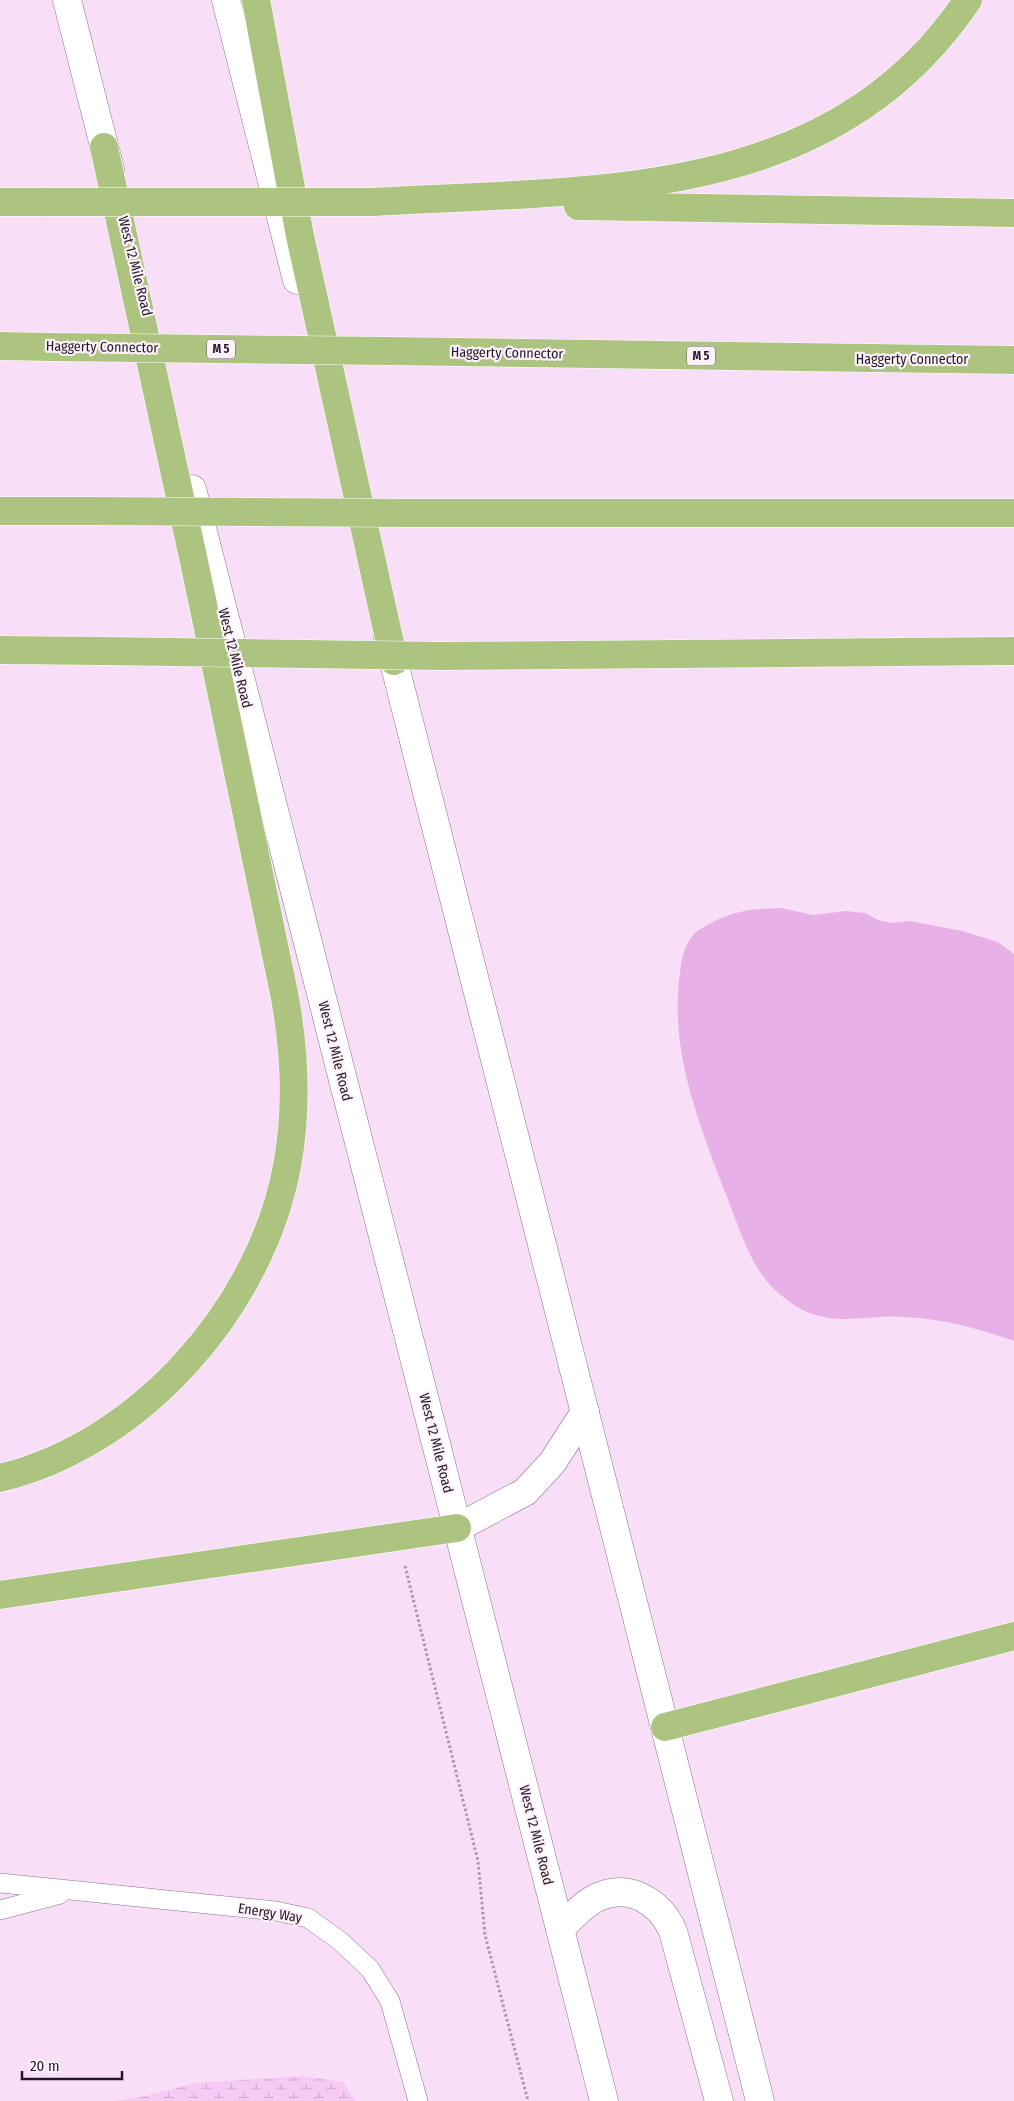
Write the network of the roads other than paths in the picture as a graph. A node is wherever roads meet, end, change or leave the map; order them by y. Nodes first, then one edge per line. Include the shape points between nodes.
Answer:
1 (67, 0) edge
2 (226, 0) edge
3 (256, 0) edge
4 (968, 0) edge
5 (104, 147) junction
6 (0, 202) edge
7 (374, 202) junction
8 (1014, 212) edge
9 (0, 346) edge
10 (1014, 360) edge
11 (0, 511) edge
12 (1014, 513) edge
13 (0, 650) edge
14 (35, 651) junction
15 (1014, 652) edge
16 (0, 656) edge
17 (394, 661) junction
18 (585, 1412) junction
19 (0, 1478) edge
20 (457, 1528) junction
21 (0, 1595) edge
22 (1014, 1636) edge
23 (665, 1727) junction
24 (0, 1883) edge
25 (71, 1892) junction
26 (0, 1910) edge
27 (560, 1929) junction
28 (418, 2101) edge
29 (604, 2101) edge
30 (719, 2101) edge
31 (760, 2101) edge

1 - 5 main road, West 12 Mile Road
2 - 17 main road
3 - 17 highway via 300,236
4 - 7 highway via 927,52 892,85 855,113 783,149 735,166 602,189
5 - 19 highway via 284,993 293,1054 293,1124 276,1210 260,1250 241,1289 190,1360 159,1391 88,1442
5 - 20 main road, West 12 Mile Road
6 - 7 highway, bridge
7 - 8 highway
9 - 10 highway, Haggerty Connector / M 5, bridge
11 - 12 highway, bridge
13 - 14 highway
14 - 15 highway, bridge via 441,656
14 - 16 highway
17 - 18 main road
18 - 20 main road via 552,1463 525,1492
18 - 23 main road
20 - 21 highway
20 - 27 main road, West 12 Mile Road
22 - 23 highway
23 - 31 main road
24 - 25 lane, Energy Way
25 - 26 lane, Energy Way
25 - 28 lane, Energy Way via 276,1911 308,1918 340,1941 370,1969 390,2001
27 - 29 main road, West 12 Mile Road
27 - 30 main road via 585,1905 611,1893 641,1896 655,1904 673,1931

